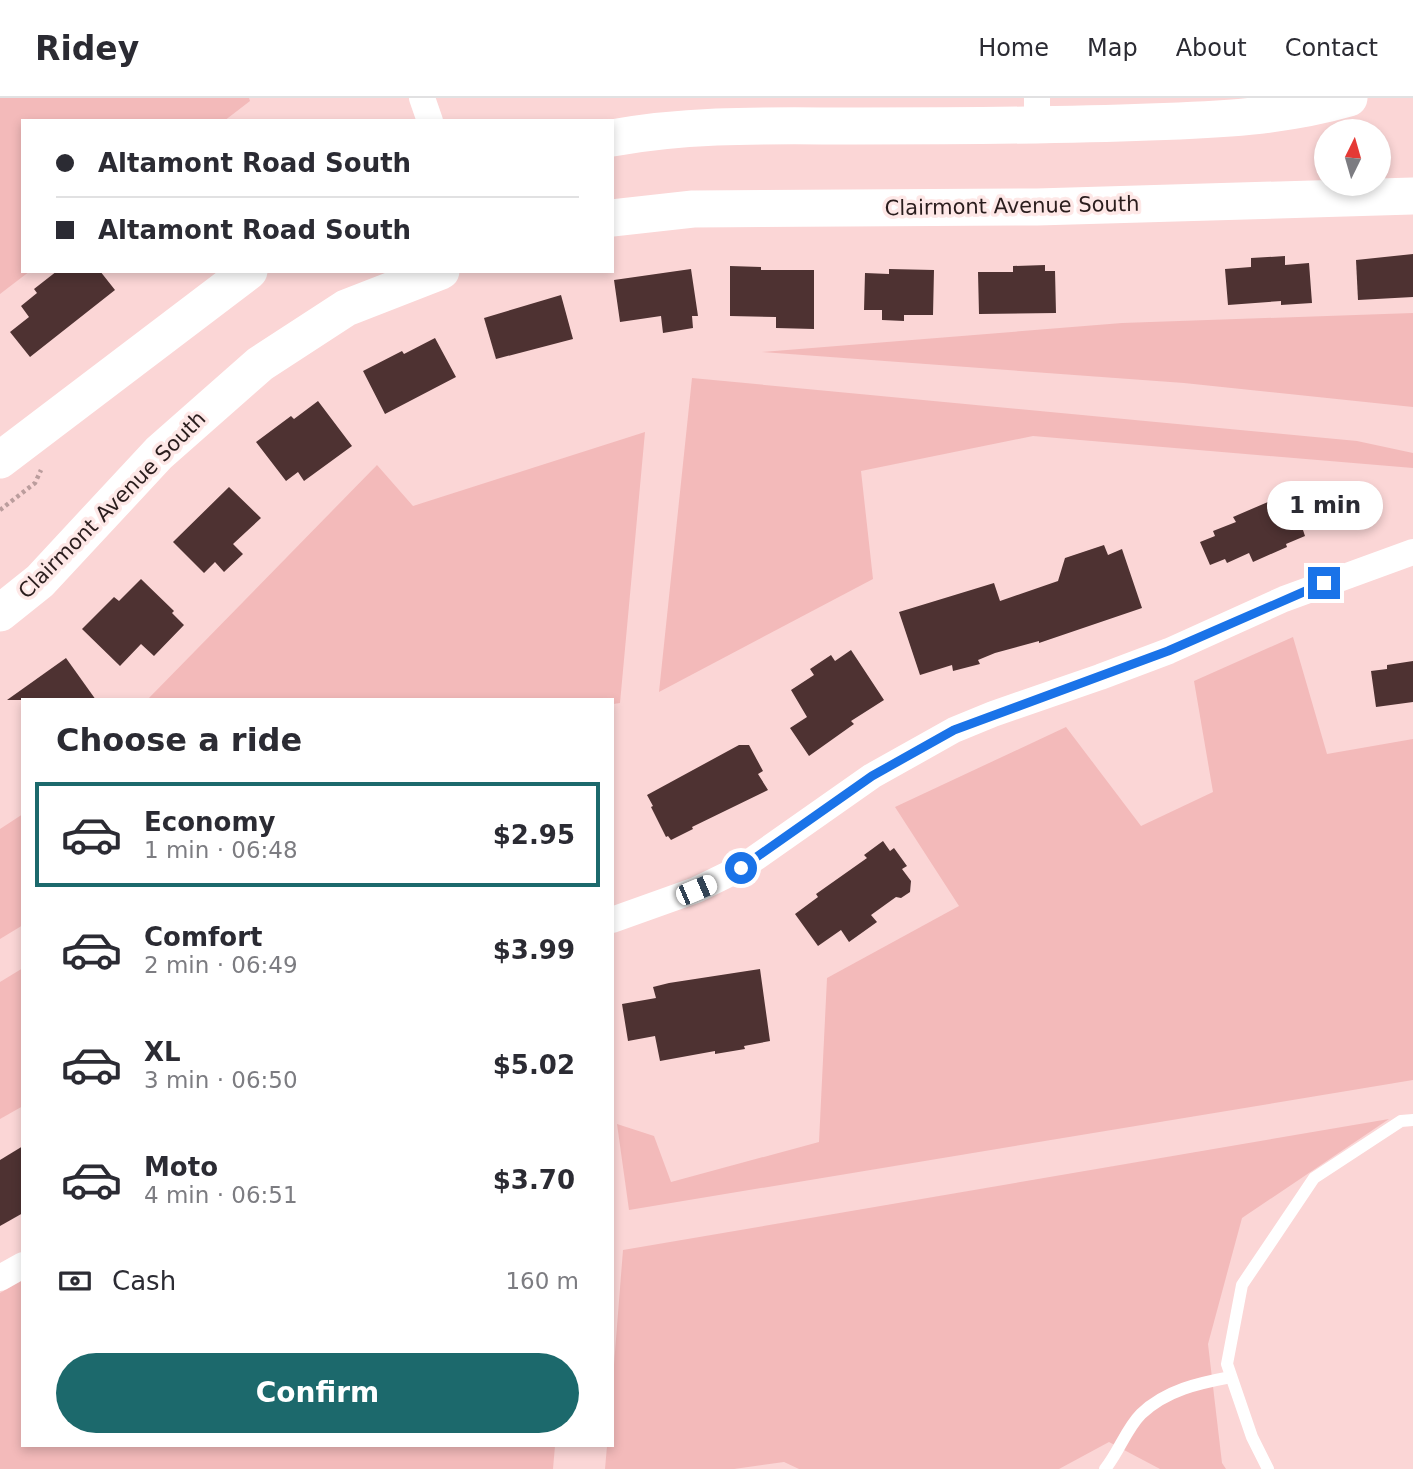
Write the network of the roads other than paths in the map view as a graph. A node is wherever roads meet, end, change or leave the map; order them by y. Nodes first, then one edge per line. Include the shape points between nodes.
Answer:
1 (422, 98) edge
2 (1349, 98) edge
3 (1037, 112) edge
4 (429, 119) edge
5 (614, 138) edge
6 (1413, 196) edge
7 (614, 219) edge
8 (246, 273) edge
9 (436, 273) edge
10 (0, 460) edge
11 (1413, 552) edge
12 (0, 613) edge
13 (614, 919) edge
14 (1413, 1120) edge
15 (21, 1266) edge
16 (0, 1278) edge
17 (1231, 1377) junction
18 (1105, 1469) edge
19 (1268, 1469) edge

1 - 4 street
2 - 3 street via 1234,119
3 - 5 street via 730,126
6 - 7 street, Clairmont Avenue South via 1037,207 693,209
8 - 10 street
9 - 12 street, Clairmont Avenue South via 346,308 260,365 159,453 40,581
11 - 13 street via 954,730 872,776 741,868 696,890
14 - 17 lane via 1401,1121 1314,1178 1242,1285 1227,1364
15 - 16 street
17 - 18 lane via 1191,1385 1142,1414
17 - 19 lane

